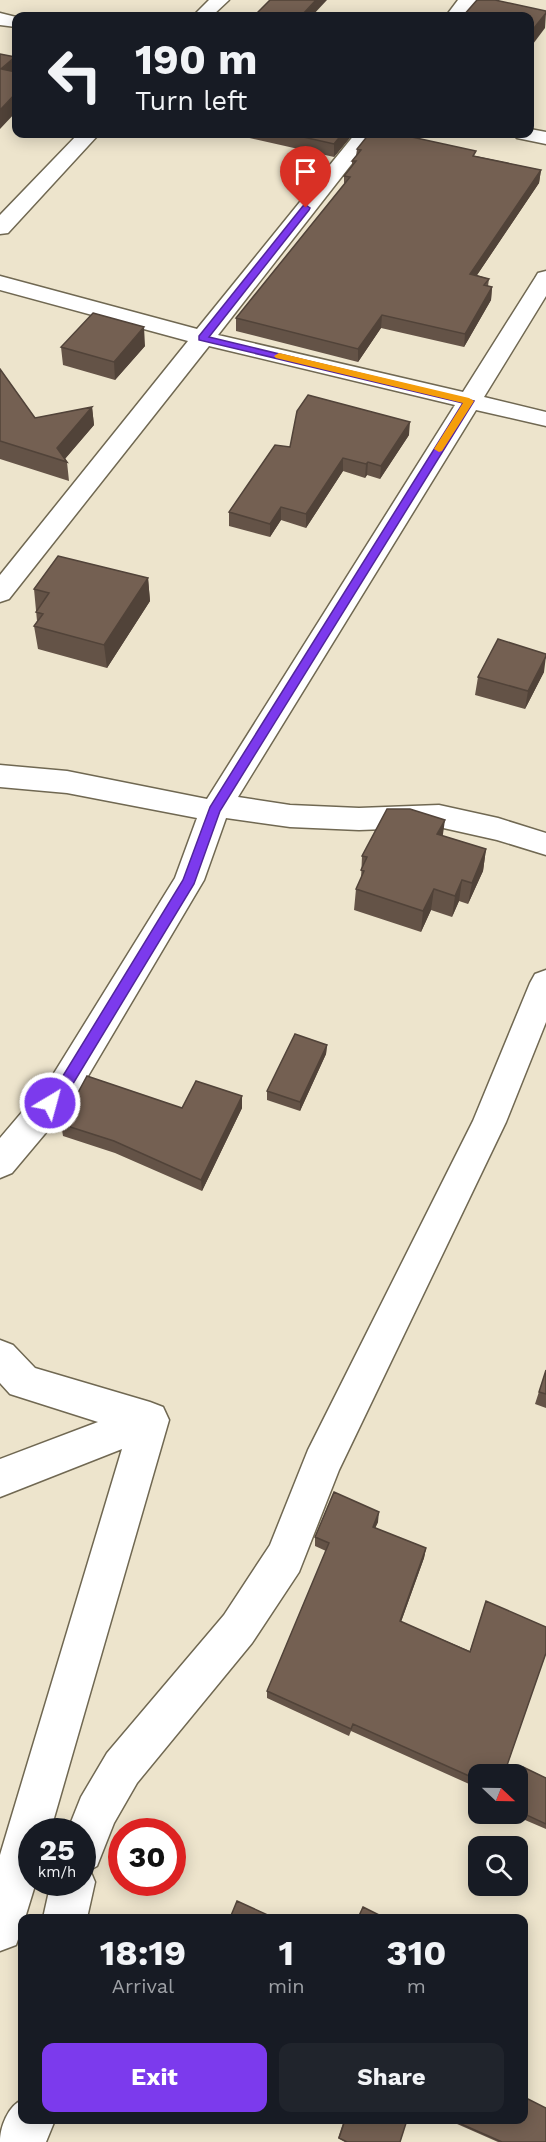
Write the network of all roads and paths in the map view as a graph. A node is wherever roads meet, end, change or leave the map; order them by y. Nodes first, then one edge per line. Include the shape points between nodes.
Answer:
1 (220, 0) edge
2 (206, 12) edge
3 (85, 138) edge
4 (362, 138) edge
5 (0, 228) edge
6 (546, 278) edge
7 (0, 283) edge
8 (203, 338) junction
9 (469, 401) junction
10 (546, 419) edge
11 (0, 593) edge
12 (0, 776) edge
13 (214, 811) junction
14 (546, 844) edge
15 (546, 982) edge
16 (0, 1163) edge
17 (0, 1357) edge
18 (150, 1420) junction
19 (0, 1478) edge
20 (94, 1818) edge
21 (70, 1896) edge
22 (66, 1914) edge
23 (0, 1929) edge
24 (30, 2124) edge
25 (19, 2142) edge

1 - 2 street
3 - 5 street
4 - 8 street
6 - 9 street
7 - 8 street
8 - 9 street
8 - 11 street
9 - 10 street
9 - 13 street
12 - 13 street via 67,782
13 - 14 street via 224,806 290,816 439,816
13 - 16 street via 189,880 63,1088
15 - 20 street via 489,1122 322,1463 285,1558 238,1629 122,1768
17 - 18 street via 23,1382
18 - 19 street
18 - 23 street
21 - 22 street
24 - 25 street

